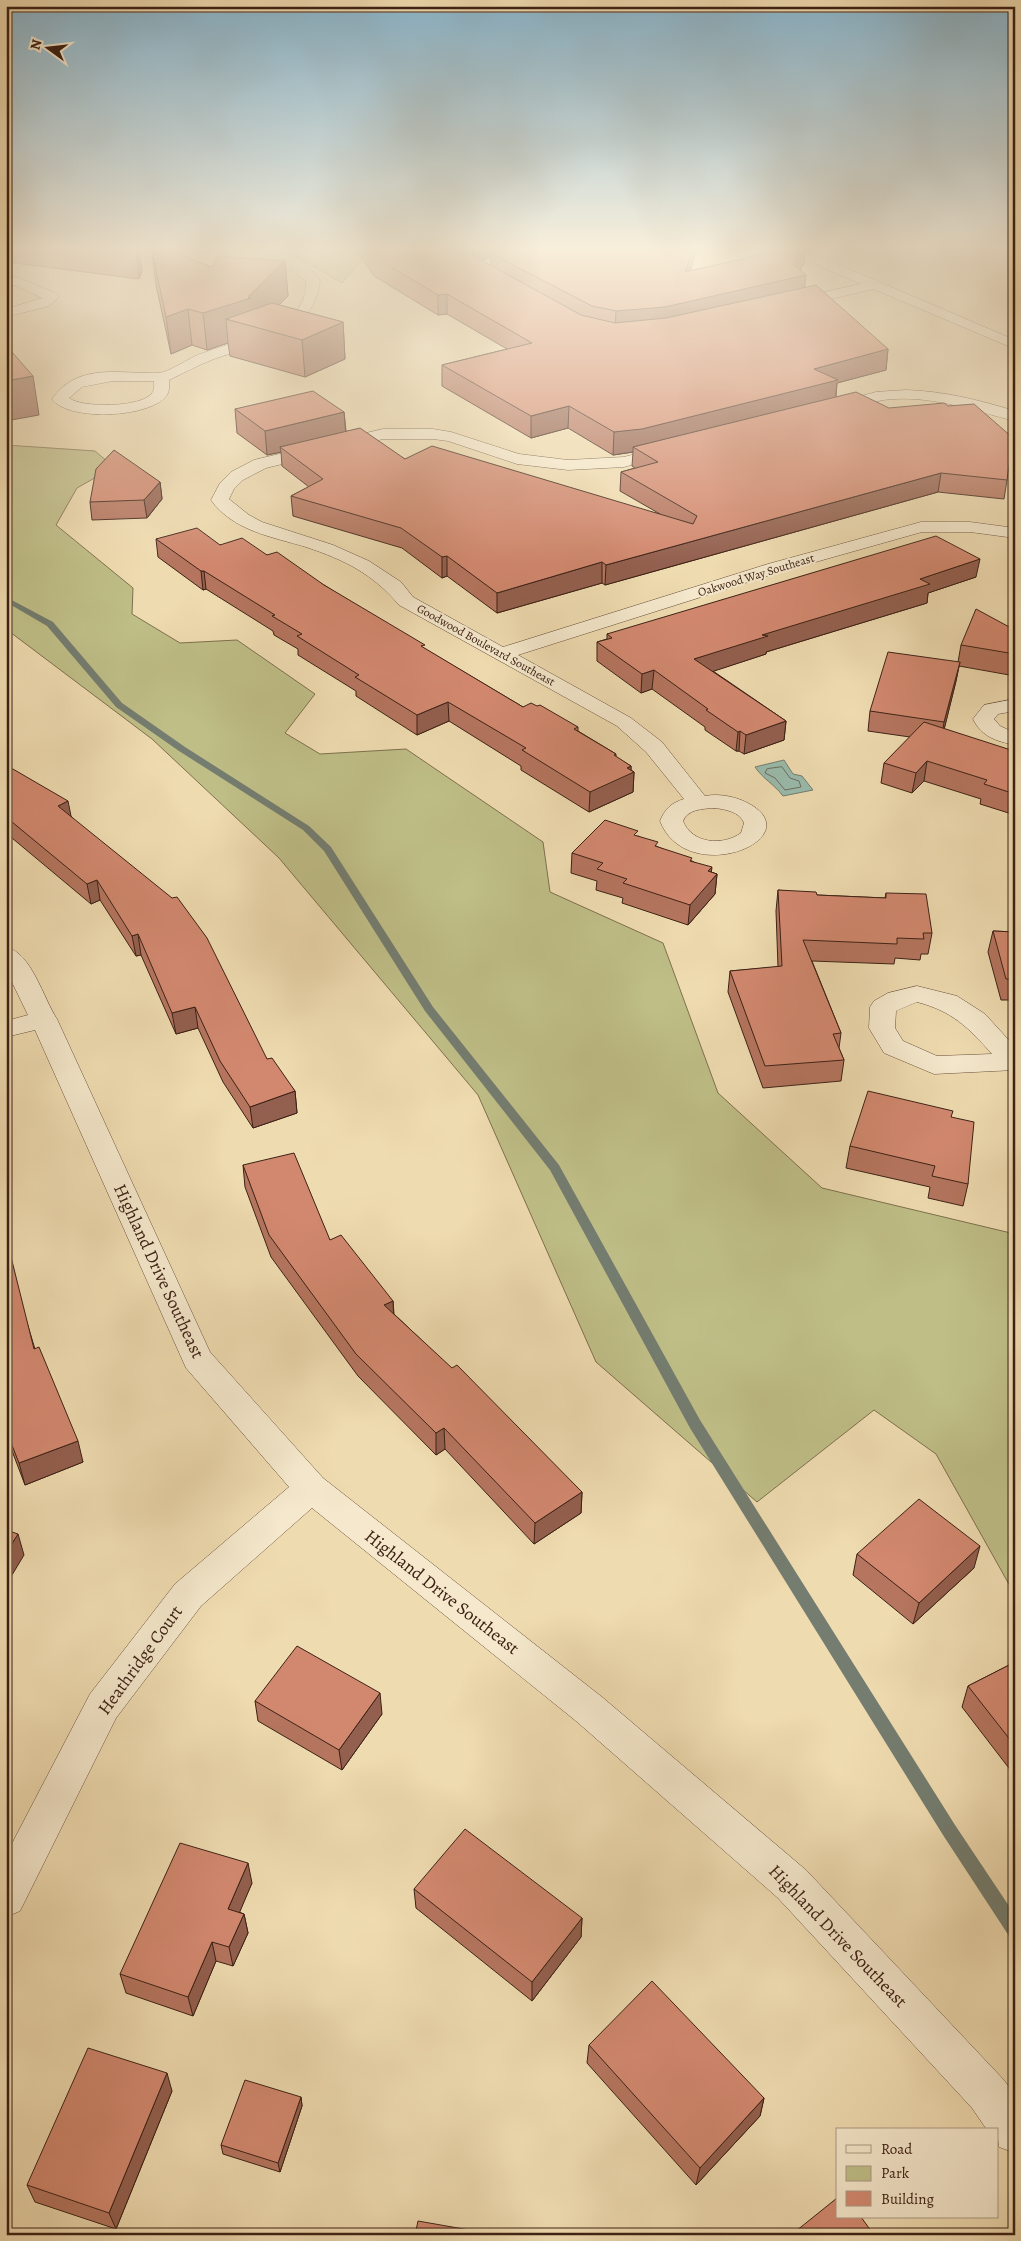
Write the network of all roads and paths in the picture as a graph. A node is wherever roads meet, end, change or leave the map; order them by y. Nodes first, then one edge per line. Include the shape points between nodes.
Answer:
1 (209, 356) edge
2 (161, 378) junction
3 (817, 413) edge
4 (1015, 416) edge
5 (1015, 420) edge
6 (1015, 426) edge
7 (686, 446) edge
8 (1015, 533) edge
9 (501, 654) junction
10 (1015, 705) edge
11 (1015, 739) edge
12 (698, 802) dead end
13 (6, 954) edge
14 (44, 1019) junction
15 (6, 1029) edge
16 (311, 1488) junction
17 (6, 1897) edge
18 (1015, 2130) edge

1 - 2 street
2 - 2 street via 96,378 77,382 63,392 60,399 70,406 129,407 151,402 160,396
3 - 4 street via 888,395 903,395 957,400
5 - 6 street
7 - 9 street, Goodwood Boulevard Southeast via 624,462 568,466 517,459 451,437 384,434 271,460 237,476 226,488 220,500 230,512 284,537 326,548 364,566 395,587 406,602
8 - 9 street, Oakwood Way Southeast via 970,527 920,527 774,568
9 - 12 street, Goodwood Boulevard Southeast via 624,722 654,747
10 - 11 street via 991,709 983,719 986,727
13 - 14 street, Highland Drive Southeast via 20,971
14 - 15 street
14 - 16 street, Highland Drive Southeast via 197,1359
16 - 17 street, Heathridge Court via 188,1595 103,1706
16 - 18 street, Highland Drive Southeast via 589,1709 792,1884 987,2093

